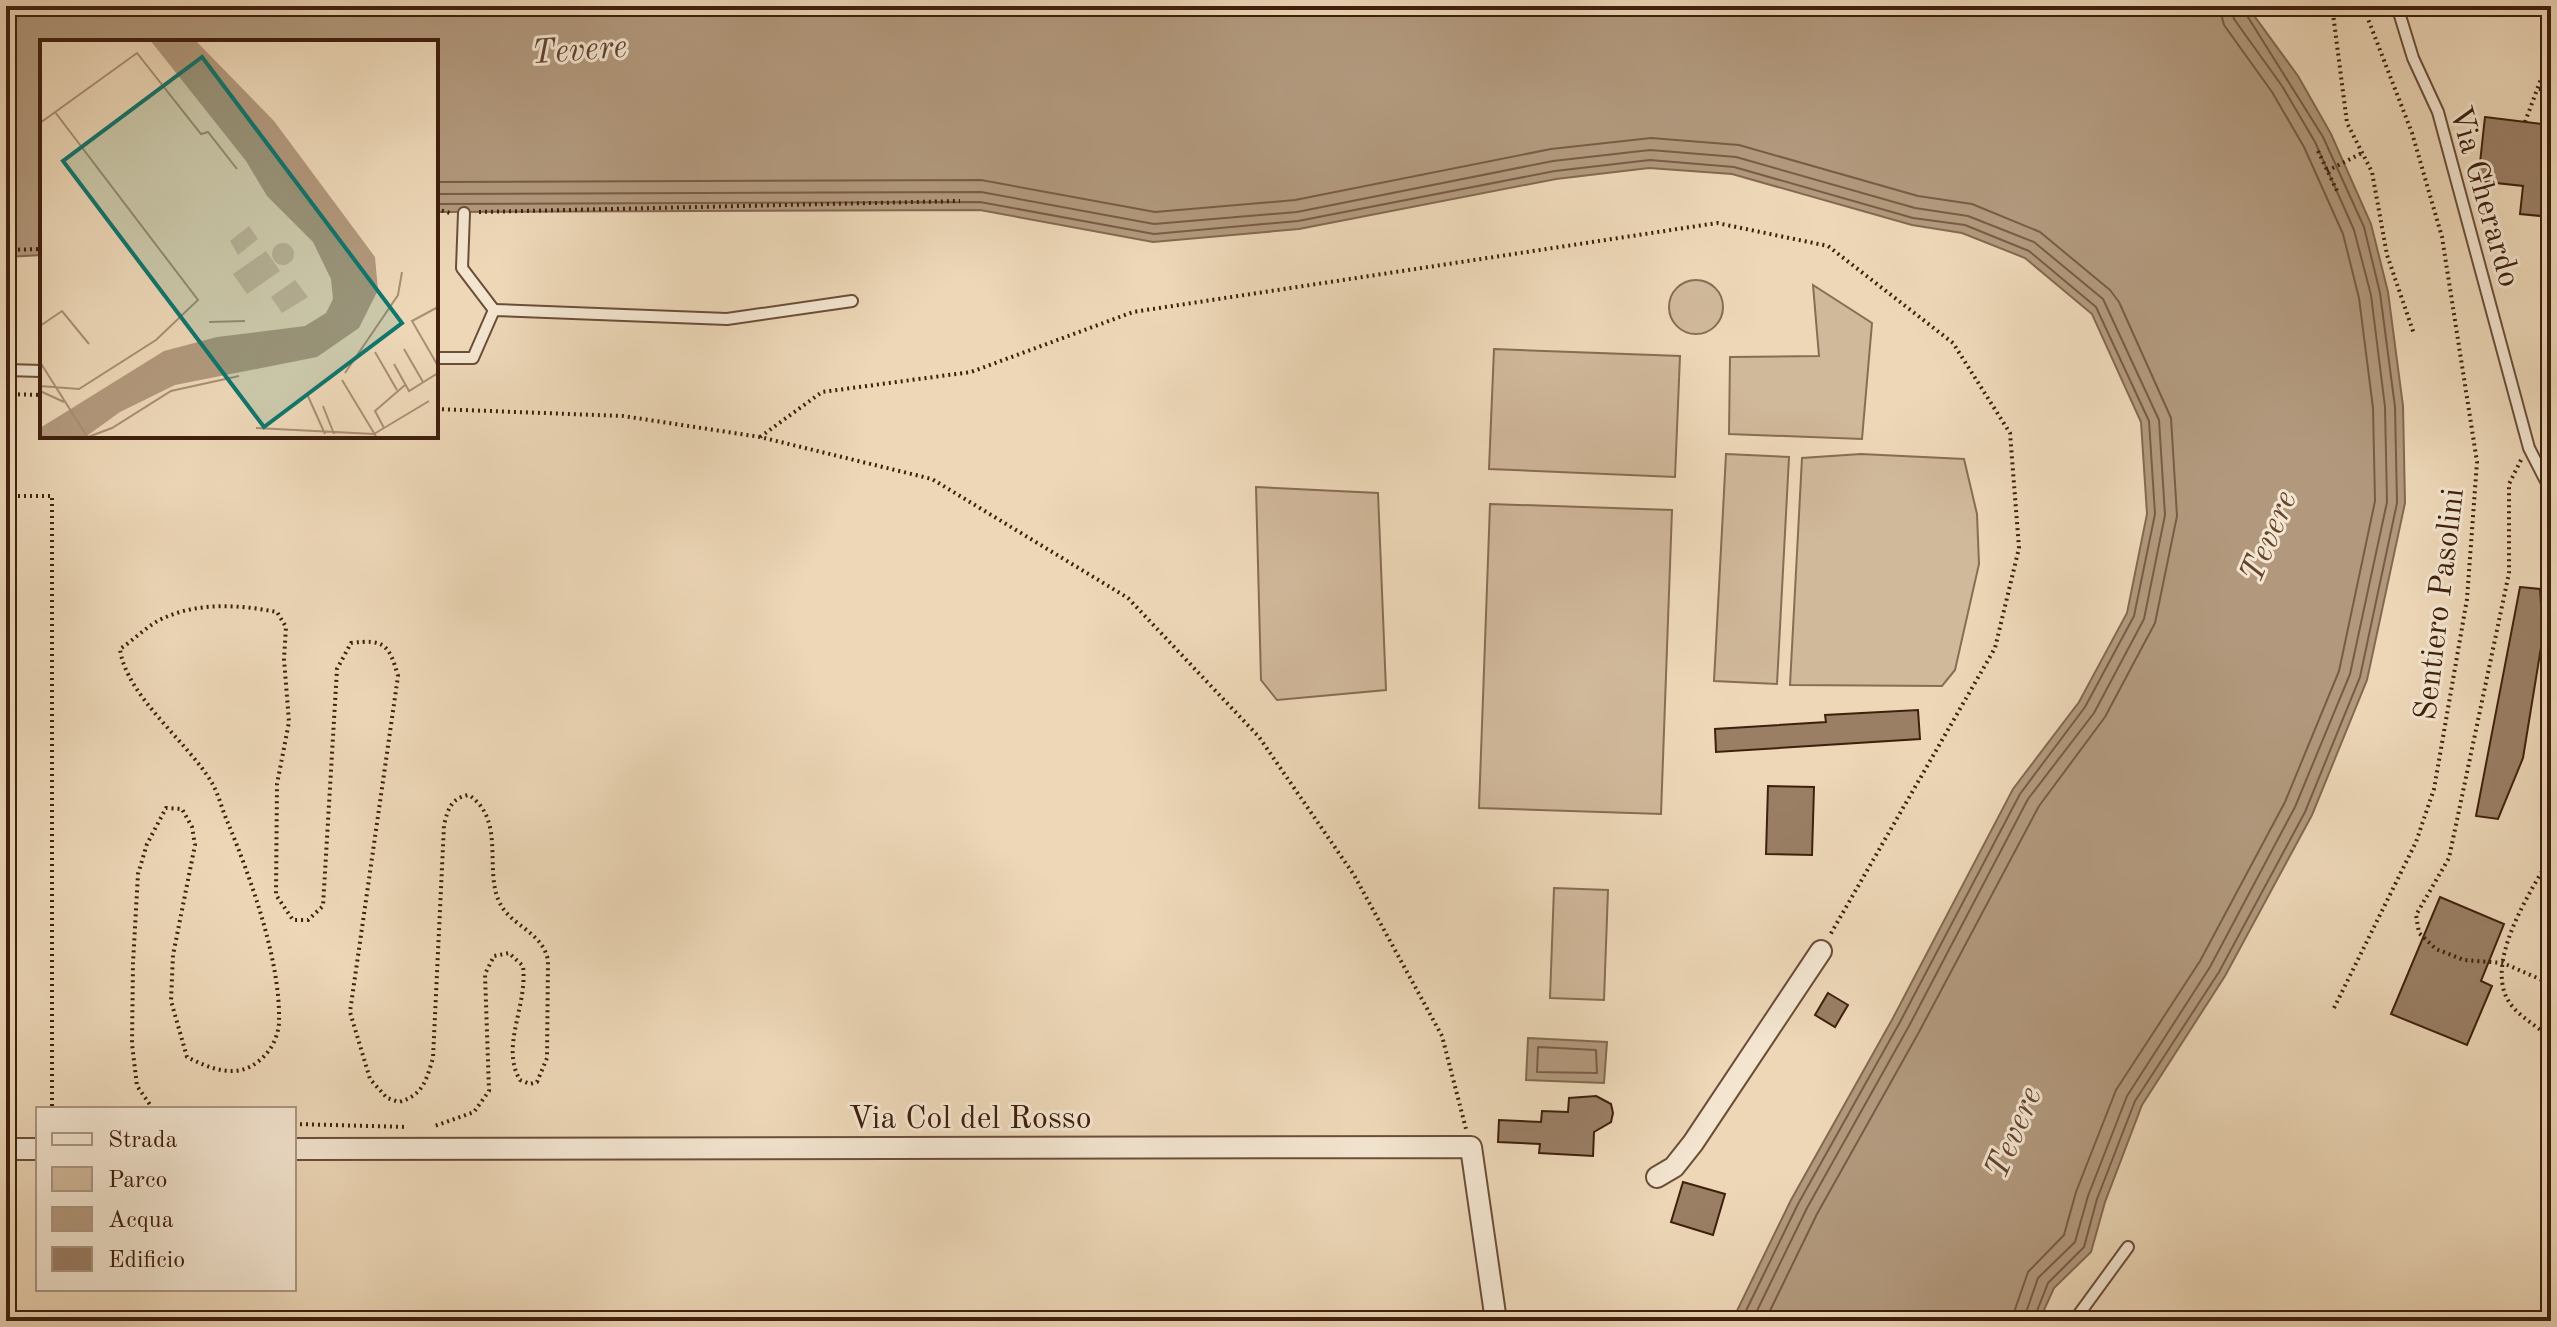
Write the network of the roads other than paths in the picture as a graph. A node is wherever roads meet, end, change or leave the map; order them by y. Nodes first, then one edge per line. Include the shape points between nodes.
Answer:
1 (2397, 6) edge
2 (464, 213) road end
3 (852, 301) dead end
4 (494, 310) junction
5 (438, 358) edge
6 (6, 370) edge
7 (40, 371) edge
8 (2551, 491) edge
9 (1821, 951) road end
10 (6, 1149) edge
11 (36, 1149) edge
12 (296, 1149) edge
13 (1657, 1177) dead end
14 (2128, 1247) dead end
15 (1496, 1321) edge
16 (2074, 1321) edge

1 - 8 lane, Via Gherardo via 2438,112 2529,448
2 - 4 lane via 462,268
3 - 4 lane via 727,319
4 - 5 lane via 473,358
6 - 7 lane
9 - 13 street via 1693,1143 1674,1167
10 - 11 street
12 - 15 street, Via Col del Rosso via 1471,1147
14 - 16 lane

